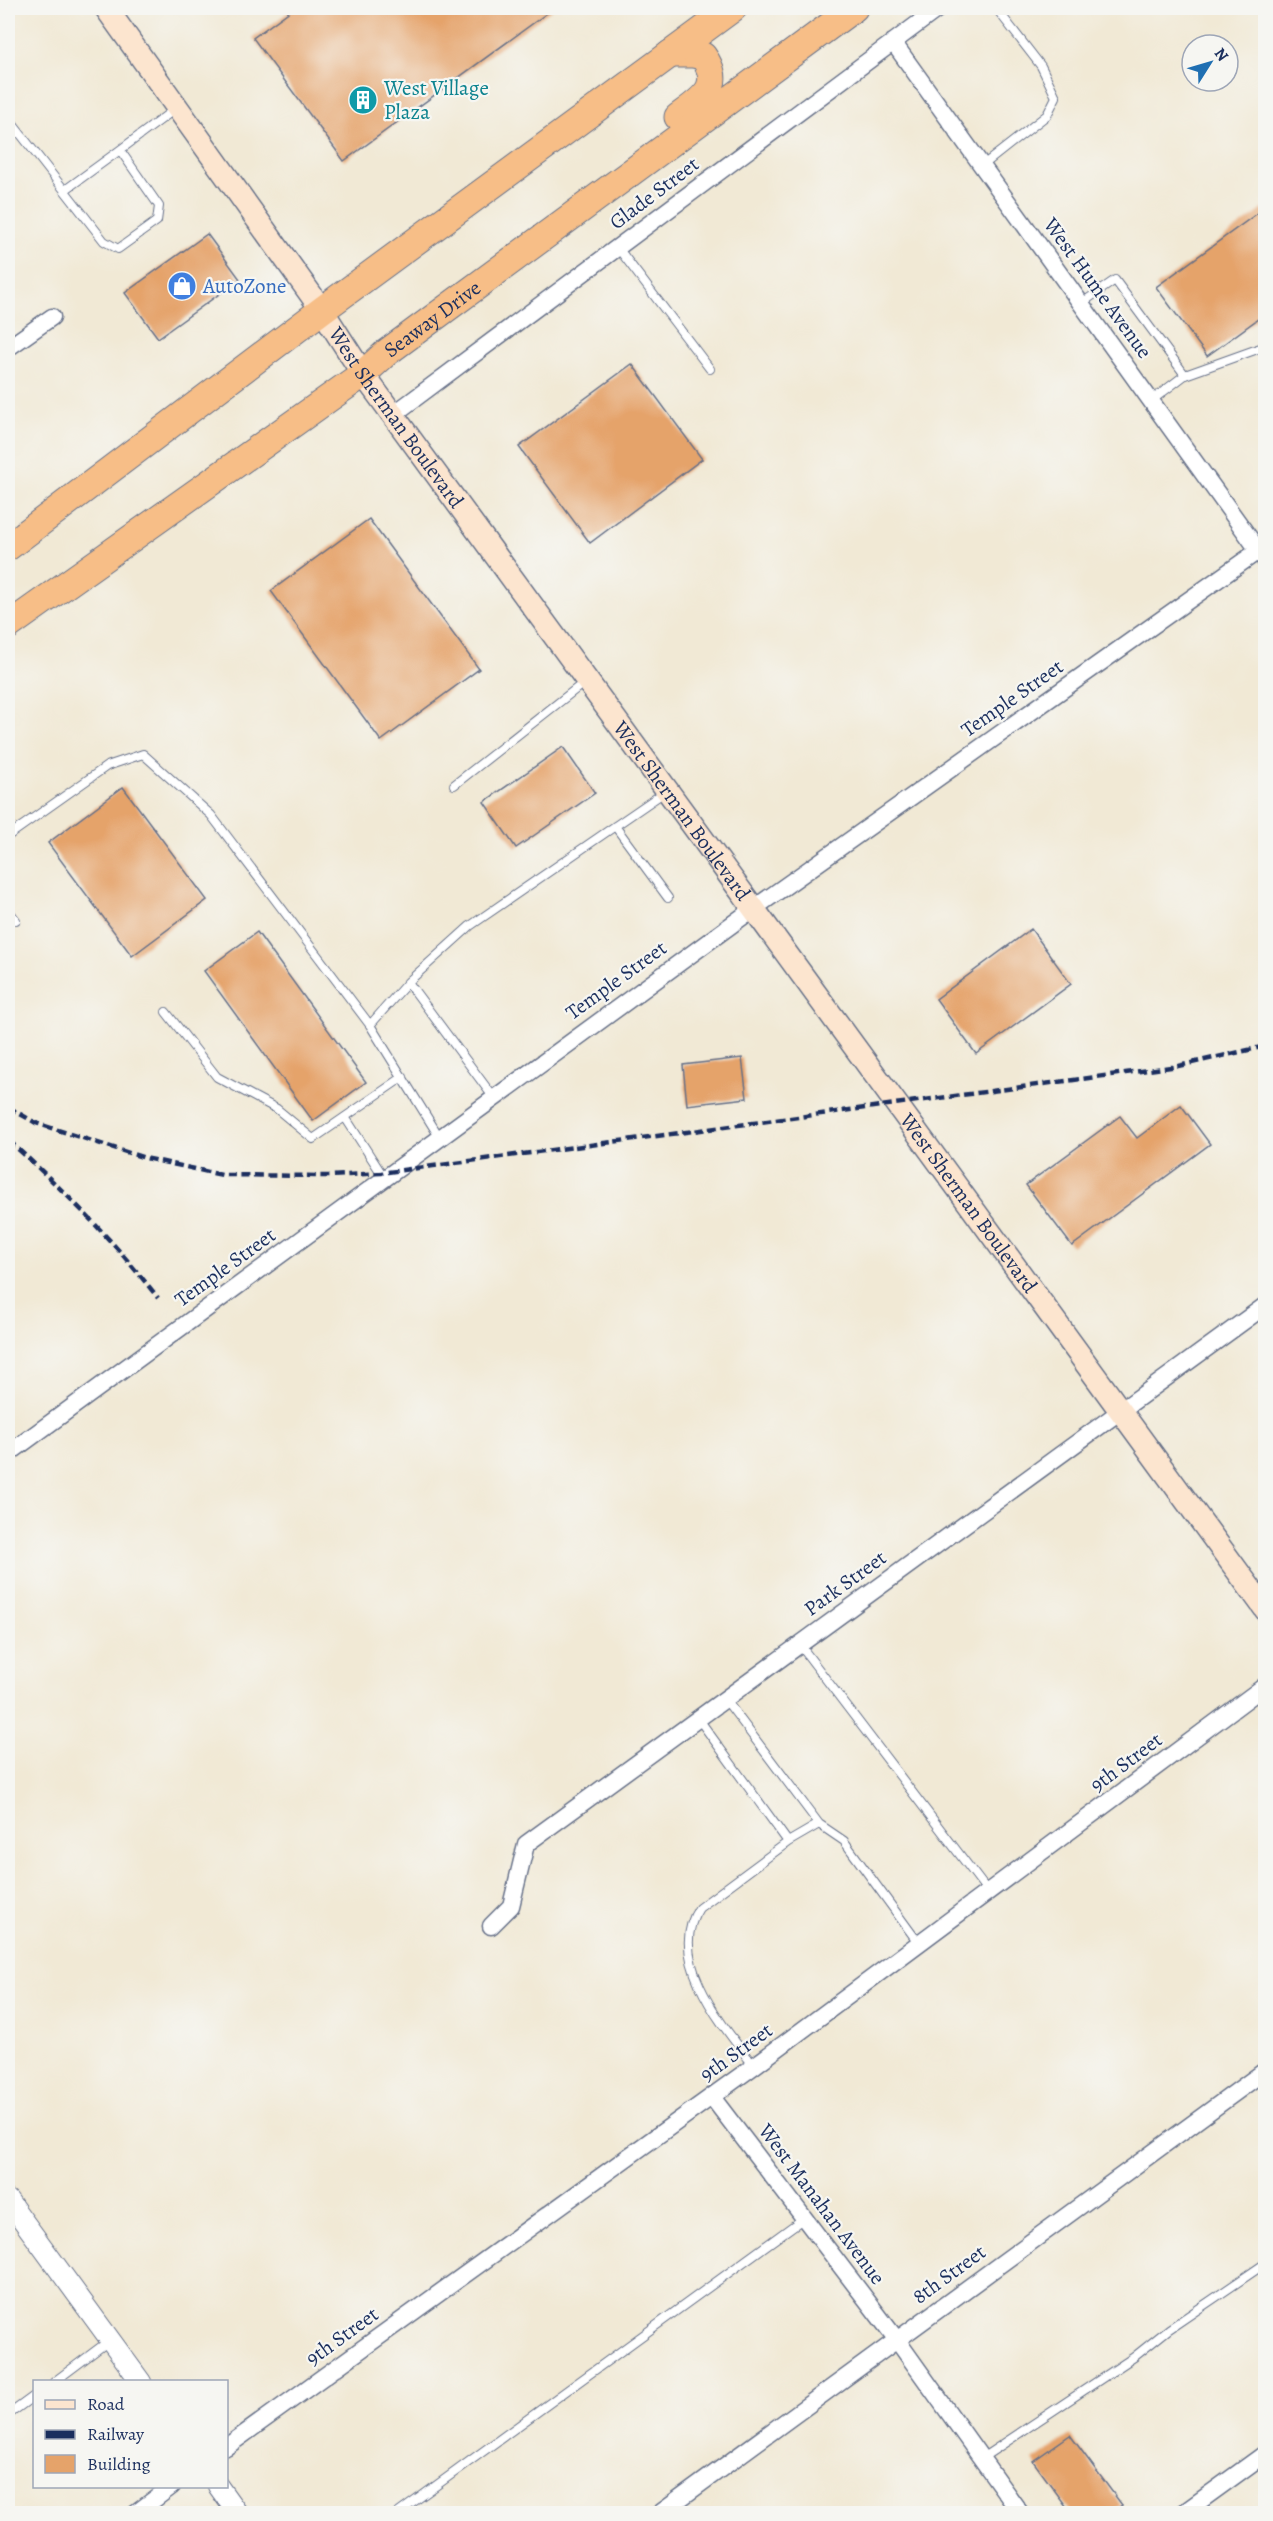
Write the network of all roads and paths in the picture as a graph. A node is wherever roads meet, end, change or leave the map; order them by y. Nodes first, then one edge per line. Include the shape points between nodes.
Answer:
1 (106, 8) edge
2 (733, 8) edge
3 (854, 8) edge
4 (939, 8) edge
5 (996, 8) edge
6 (893, 42) junction
7 (670, 54) junction
8 (178, 108) junction
9 (8, 118) edge
10 (120, 150) junction
11 (982, 166) junction
12 (65, 189) junction
13 (618, 248) junction
14 (1082, 303) junction
15 (322, 310) junction
16 (52, 317) dead end
17 (282, 341) junction
18 (1266, 346) edge
19 (8, 348) edge
20 (386, 353) junction
21 (710, 369) dead end
22 (363, 374) junction
23 (1185, 375) junction
24 (1151, 401) junction
25 (394, 414) junction
26 (8, 547) edge
27 (1262, 556) edge
28 (8, 567) edge
29 (13, 620) edge
30 (586, 681) junction
31 (454, 785) dead end
32 (666, 790) junction
33 (615, 826) junction
34 (8, 836) edge
35 (669, 897) dead end
36 (753, 909) junction
37 (8, 910) edge
38 (15, 920) dead end
39 (408, 982) junction
40 (166, 1012) dead end
41 (370, 1025) junction
42 (403, 1077) junction
43 (494, 1098) junction
44 (345, 1117) junction
45 (440, 1138) junction
46 (385, 1179) junction
47 (1266, 1305) edge
48 (1120, 1411) junction
49 (8, 1454) edge
50 (1266, 1610) edge
51 (800, 1645) junction
52 (1266, 1685) edge
53 (725, 1699) junction
54 (698, 1718) junction
55 (819, 1824) junction
56 (788, 1842) junction
57 (989, 1893) junction
58 (491, 1926) dead end
59 (920, 1945) junction
60 (754, 2067) junction
61 (1266, 2070) edge
62 (712, 2097) junction
63 (11, 2212) edge
64 (804, 2218) junction
65 (1266, 2263) edge
66 (110, 2340) junction
67 (897, 2340) junction
68 (57, 2380) edge
69 (140, 2380) edge
70 (33, 2397) edge
71 (8, 2415) edge
72 (228, 2446) edge
73 (1266, 2453) edge
74 (982, 2458) junction
75 (171, 2488) edge
76 (219, 2488) edge
77 (135, 2514) edge
78 (238, 2514) edge
79 (397, 2514) edge
80 (659, 2514) edge
81 (1021, 2514) edge
82 (1182, 2514) edge

1 - 8 main road, West Sherman Boulevard
2 - 7 highway
3 - 20 highway, Seaway Drive
4 - 6 street, Glade Street
5 - 11 lane via 1041,66 1056,97 1047,115
6 - 11 street, West Hume Avenue
6 - 13 street, Glade Street
7 - 15 highway
7 - 20 highway via 704,56 714,82 707,94 415,312
8 - 10 lane
8 - 15 main road, West Sherman Boulevard
9 - 12 lane
10 - 12 lane
10 - 12 lane via 159,206 157,221 118,249 104,241
11 - 14 street, West Hume Avenue
13 - 21 lane
13 - 25 street, Glade Street
14 - 23 lane via 1115,280
14 - 24 street, West Hume Avenue
15 - 17 highway
15 - 22 main road, West Sherman Boulevard
16 - 19 street
17 - 26 highway
17 - 28 highway via 260,378
18 - 23 lane
20 - 22 highway, Seaway Drive
22 - 25 main road, West Sherman Boulevard
22 - 29 highway, Seaway Drive
23 - 24 lane
24 - 27 street, West Hume Avenue
25 - 30 main road, West Sherman Boulevard
27 - 36 street, Temple Street
30 - 31 lane
30 - 32 main road, West Sherman Boulevard
32 - 33 lane
32 - 36 main road, West Sherman Boulevard
33 - 35 lane
33 - 39 lane via 470,926
34 - 41 lane via 107,766 142,754 211,815
36 - 43 street, Temple Street
36 - 48 main road, West Sherman Boulevard
37 - 38 lane
39 - 41 lane
39 - 43 lane
40 - 44 lane via 217,1077 277,1109 314,1139
41 - 42 lane
42 - 44 lane
42 - 45 lane
43 - 45 street, Temple Street
44 - 46 lane
45 - 46 street, Temple Street
46 - 49 street, Temple Street
47 - 48 street, Park Street
48 - 50 main road, West Sherman Boulevard
48 - 51 street, Park Street
51 - 53 street, Park Street
51 - 57 lane
52 - 57 street, 9th Street
53 - 54 street, Park Street
53 - 55 lane
54 - 56 lane
54 - 58 street, Park Street via 526,1844 511,1906
55 - 56 lane
55 - 59 lane via 844,1841
56 - 60 lane via 699,1908 687,1934 691,1961 710,2005
57 - 59 street, 9th Street
59 - 60 street, 9th Street
60 - 62 street, 9th Street
61 - 67 street, 8th Street
62 - 64 street, West Manahan Avenue
62 - 72 street, 9th Street
63 - 66 street
64 - 67 street, West Manahan Avenue
64 - 79 lane
65 - 74 lane
66 - 68 lane
66 - 69 street
67 - 74 street, West Manahan Avenue
67 - 80 street, 8th Street
70 - 71 lane
73 - 82 street
74 - 81 street, West Manahan Avenue
75 - 77 street
76 - 78 street

